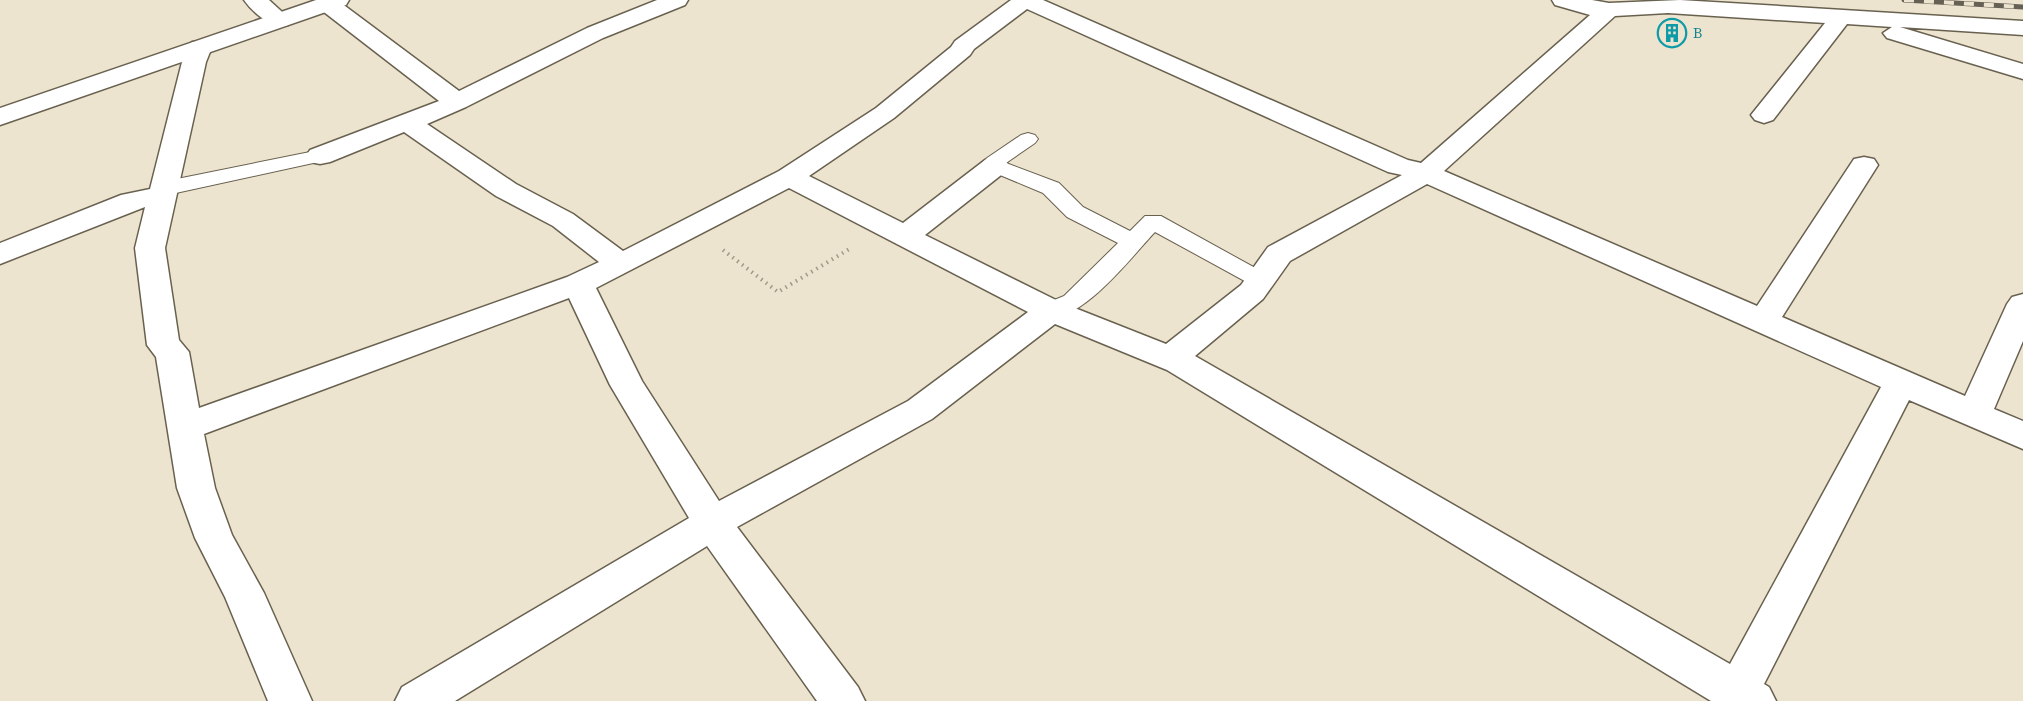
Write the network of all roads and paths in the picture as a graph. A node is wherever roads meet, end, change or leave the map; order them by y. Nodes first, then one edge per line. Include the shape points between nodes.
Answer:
1 (255, 0) edge
2 (677, 0) edge
3 (1563, 0) edge
4 (1028, 1) edge
5 (333, 2) edge
6 (1609, 10) junction
7 (1841, 17) junction
8 (280, 20) junction
9 (2023, 28) edge
10 (200, 48) junction
11 (2023, 72) edge
12 (457, 102) junction
13 (1764, 115) dead end
14 (0, 117) edge
15 (408, 123) junction
16 (1028, 139) dead end
17 (320, 156) joint
18 (1863, 165) dead end
19 (995, 166) junction
20 (1426, 173) junction
21 (789, 177) junction
22 (161, 192) junction
23 (694, 228) junction
24 (894, 233) junction
25 (1132, 240) junction
26 (0, 254) edge
27 (621, 264) junction
28 (1260, 280) junction
29 (578, 284) junction
30 (2023, 304) edge
31 (1051, 311) junction
32 (1763, 322) junction
33 (1169, 359) junction
34 (1901, 382) junction
35 (1974, 414) junction
36 (187, 426) junction
37 (2023, 436) edge
38 (712, 523) junction
39 (1742, 698) edge
40 (290, 701) edge
41 (417, 701) edge
42 (843, 701) edge

1 - 8 street
2 - 12 street via 595,33
3 - 6 street
4 - 20 street via 1398,166
4 - 21 street via 963,46 885,113
5 - 8 street
5 - 12 street
6 - 7 street via 1668,6
6 - 20 street
7 - 9 street
7 - 11 street
7 - 13 street
8 - 10 street
10 - 14 street
10 - 22 street
12 - 15 street
15 - 17 street
15 - 27 street via 506,190 563,220
16 - 19 lane via 994,162
17 - 22 lane
18 - 32 street
19 - 24 street
19 - 25 lane via 1051,188 1075,212
20 - 28 street via 1279,254
20 - 32 street
21 - 23 street
21 - 24 street
22 - 26 street
22 - 36 street via 150,248 163,345 172,352
23 - 24 path via 778,292
23 - 27 street
24 - 31 street
25 - 28 lane via 1153,221
25 - 31 lane via 1073,302
27 - 29 street
28 - 33 street via 1252,292
29 - 36 street
29 - 38 street via 627,385
30 - 35 street
31 - 33 street
31 - 38 street via 920,410
32 - 34 street
33 - 39 street
34 - 35 street
34 - 39 street
35 - 37 street
36 - 40 street via 196,488 214,538 244,592
38 - 41 street
38 - 42 street

